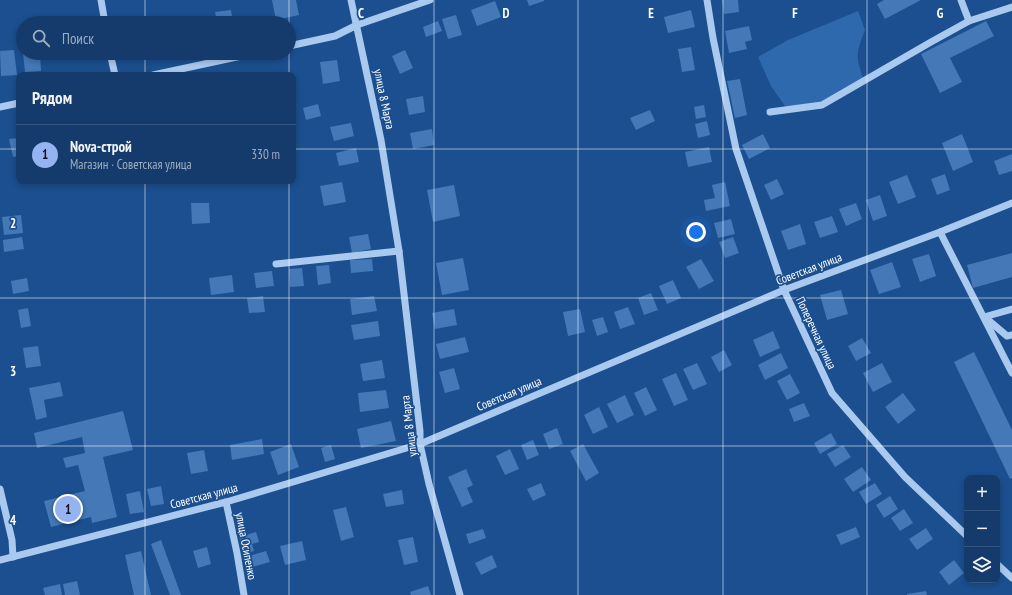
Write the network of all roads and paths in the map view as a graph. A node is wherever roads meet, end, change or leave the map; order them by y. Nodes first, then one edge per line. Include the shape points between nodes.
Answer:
1 (101, 0) edge
2 (351, 0) edge
3 (430, 0) edge
4 (707, 0) edge
5 (961, 0) edge
6 (1012, 6) edge
7 (104, 16) edge
8 (969, 21) junction
9 (357, 25) junction
10 (296, 45) edge
11 (112, 60) edge
12 (224, 60) edge
13 (114, 72) edge
14 (168, 72) edge
15 (16, 104) edge
16 (0, 107) edge
17 (770, 112) dead end
18 (1012, 203) edge
19 (940, 232) junction
20 (399, 251) junction
21 (276, 264) dead end
22 (784, 290) junction
23 (1012, 309) edge
24 (984, 317) junction
25 (1012, 335) edge
26 (1012, 373) edge
27 (420, 444) junction
28 (0, 489) edge
29 (226, 502) junction
30 (964, 533) edge
31 (13, 557) junction
32 (0, 560) edge
33 (1000, 567) edge
34 (1012, 578) edge
35 (244, 595) edge
36 (460, 595) edge

1 - 7 street
2 - 9 street, улица 8 Марта
3 - 9 street
4 - 22 street, Поперечная улица via 736,149
5 - 8 street
6 - 8 street
8 - 17 street via 822,105
9 - 10 street via 336,36
9 - 20 street, улица 8 Марта via 381,140
11 - 13 street
12 - 14 street
15 - 16 street
18 - 19 street, Советская улица
19 - 22 street, Советская улица
19 - 24 street
20 - 21 street
20 - 27 street, улица 8 Марта
22 - 27 street, Советская улица
22 - 30 street, Поперечная улица via 832,393 905,477
23 - 24 street
24 - 25 street via 1007,336
24 - 26 street
27 - 29 street, Советская улица
27 - 36 street, улица 8 Марта
28 - 31 street via 12,540
29 - 31 street, Советская улица
29 - 35 street, улица Осипенко via 238,553
31 - 32 street, Советская улица
33 - 34 street

